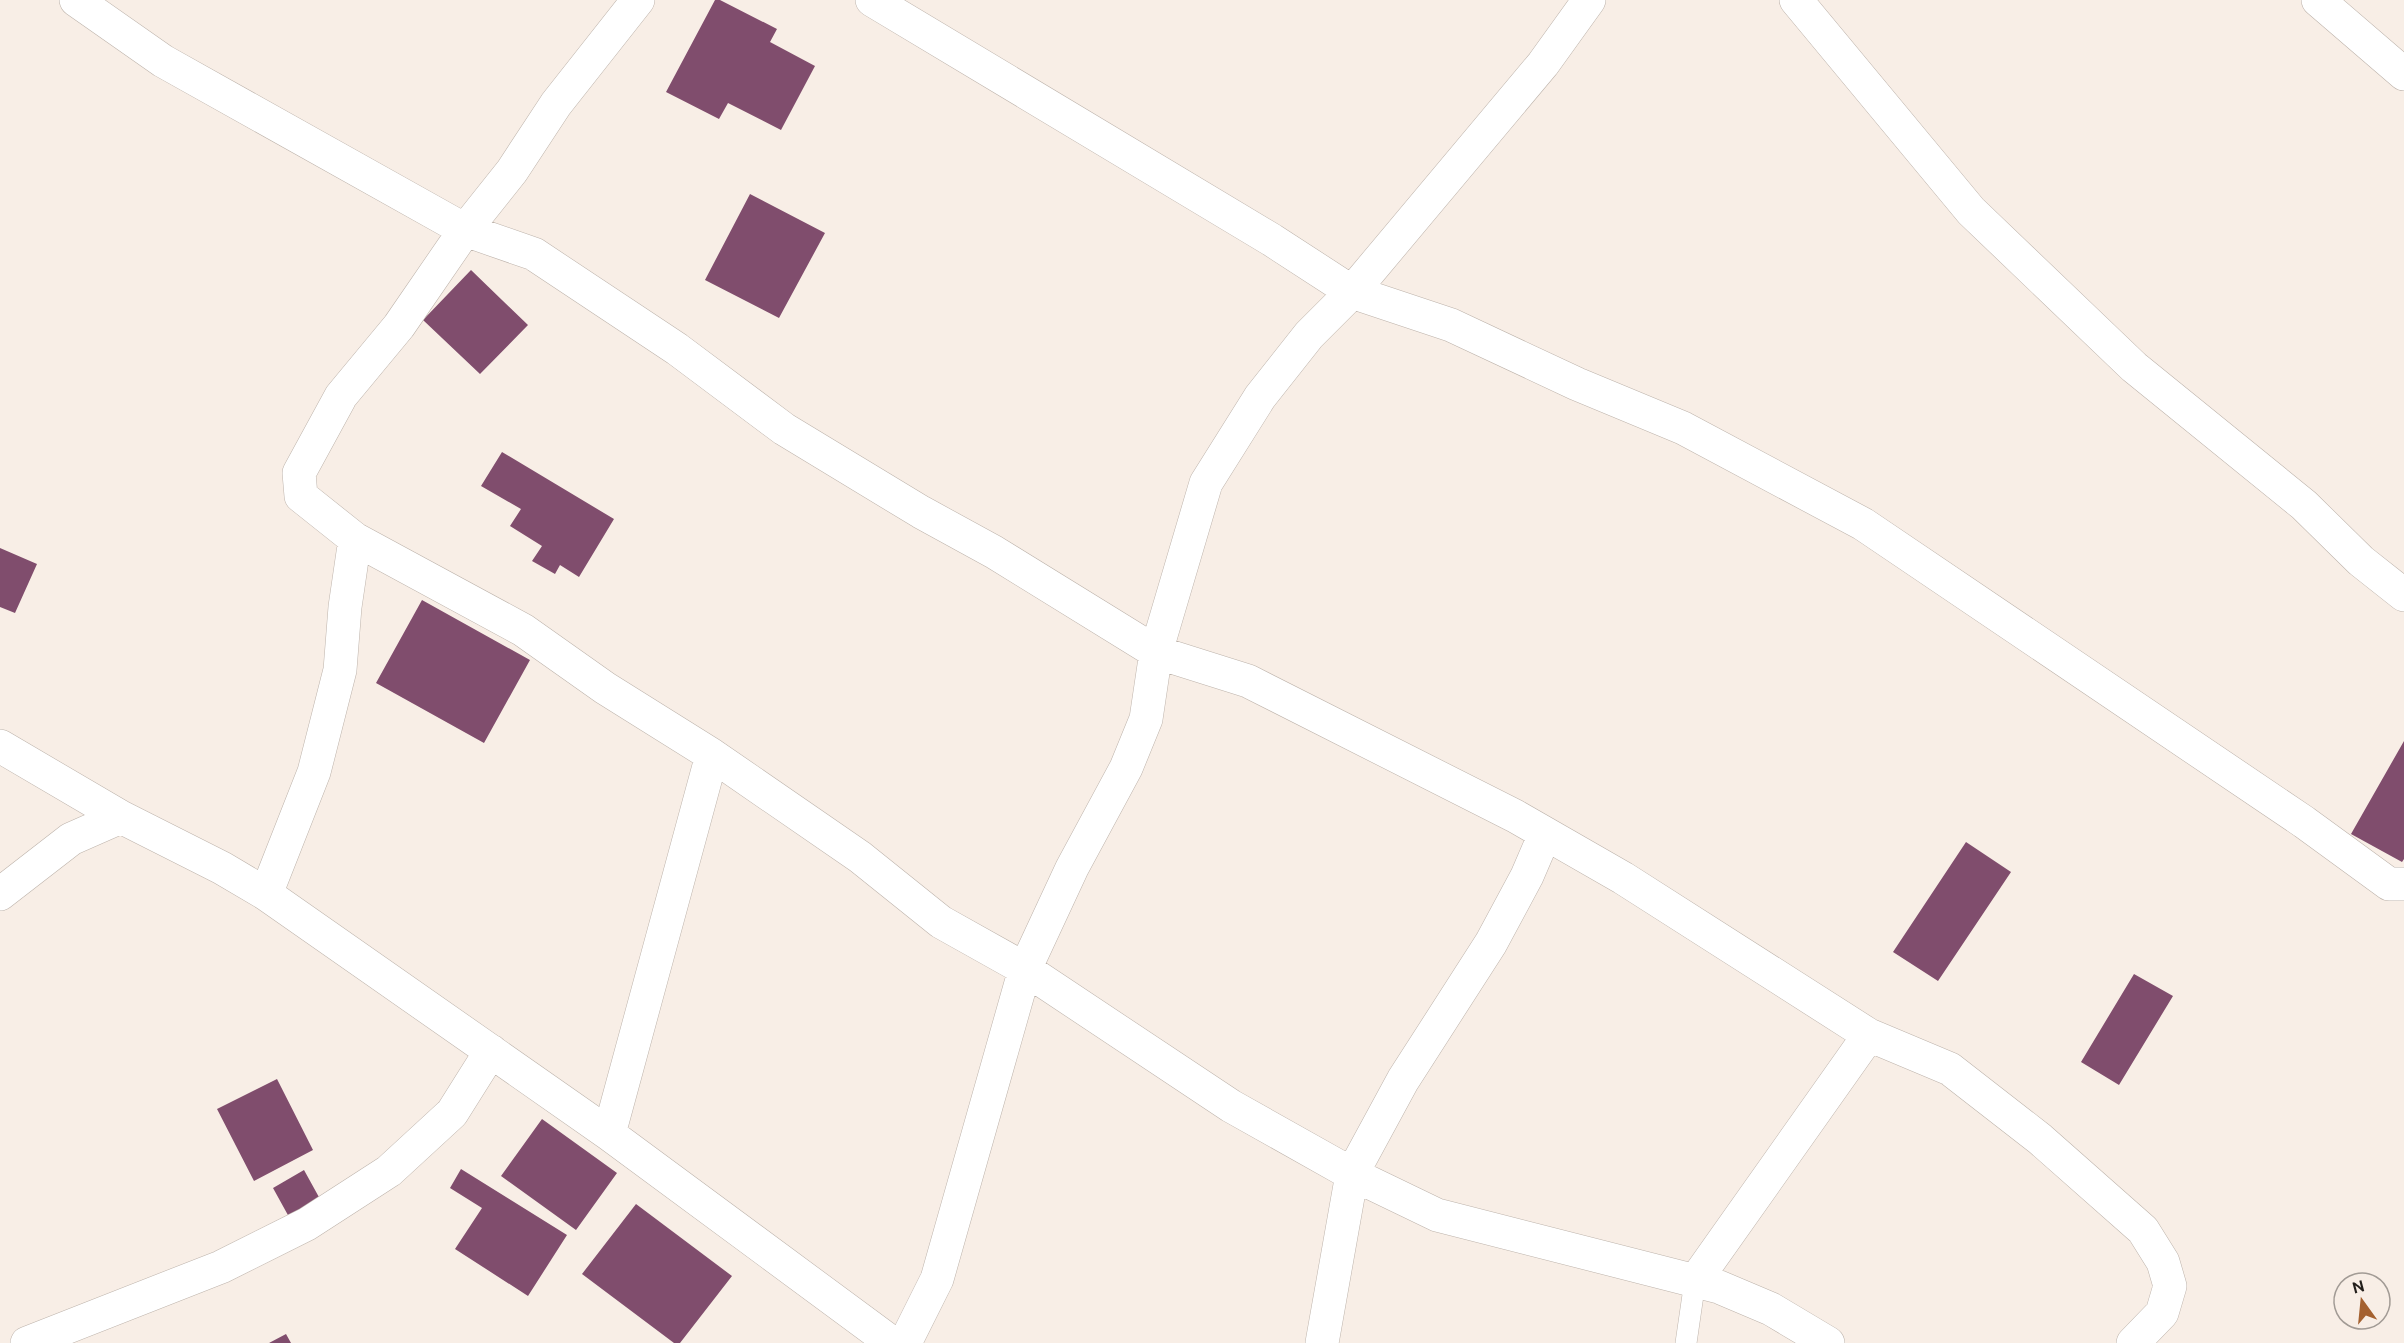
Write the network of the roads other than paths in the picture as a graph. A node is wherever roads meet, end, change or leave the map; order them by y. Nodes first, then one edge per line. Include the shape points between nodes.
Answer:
1 (76, 0) edge
2 (638, 0) edge
3 (872, 0) edge
4 (1589, 0) edge
5 (1796, 0) edge
6 (2318, 0) edge
7 (2404, 74) edge
8 (465, 230) junction
9 (1352, 292) junction
10 (355, 539) junction
11 (2404, 595) edge
12 (1156, 652) junction
13 (0, 746) edge
14 (712, 755) junction
15 (121, 817) junction
16 (1545, 834) junction
17 (2404, 884) edge
18 (0, 894) edge
19 (266, 894) junction
20 (1025, 969) junction
21 (1869, 1035) junction
22 (490, 1052) junction
23 (609, 1134) junction
24 (1352, 1174) junction
25 (1695, 1281) junction
26 (27, 1343) edge
27 (892, 1343) edge
28 (905, 1343) edge
29 (1322, 1343) edge
30 (1686, 1343) edge
31 (1828, 1343) edge
32 (2133, 1343) edge

1 - 8 street via 163,61
2 - 8 street via 556,104 512,171
3 - 9 street
4 - 9 street via 1543,64
5 - 11 street via 1971,211 2134,367 2304,505 2361,561
6 - 7 street
8 - 10 street via 399,326 341,396 299,473 301,496
8 - 12 street via 534,254 677,349 784,429
9 - 12 street via 1309,335 1260,397 1206,483
9 - 17 street via 1451,325 1683,428 1863,524 2390,884
10 - 14 street via 523,630 605,688
10 - 19 street via 340,670 314,772
12 - 16 street via 1248,681
12 - 20 street via 1146,719 1126,768 1072,868
13 - 15 street
14 - 20 street via 860,857 941,922
14 - 23 street
15 - 18 street via 71,839
15 - 19 street
16 - 21 street via 1623,878
16 - 24 street via 1491,943 1403,1080
19 - 22 street
20 - 24 street via 1231,1106
20 - 28 street via 937,1279
21 - 25 street
21 - 32 street via 1950,1069 2040,1139 2142,1230 2163,1262 2170,1286 2162,1313
22 - 23 street
22 - 26 street via 452,1113 389,1172 307,1224 221,1267
23 - 27 street
24 - 25 street via 1437,1215
24 - 29 street
25 - 30 lane
25 - 31 street via 1771,1309

